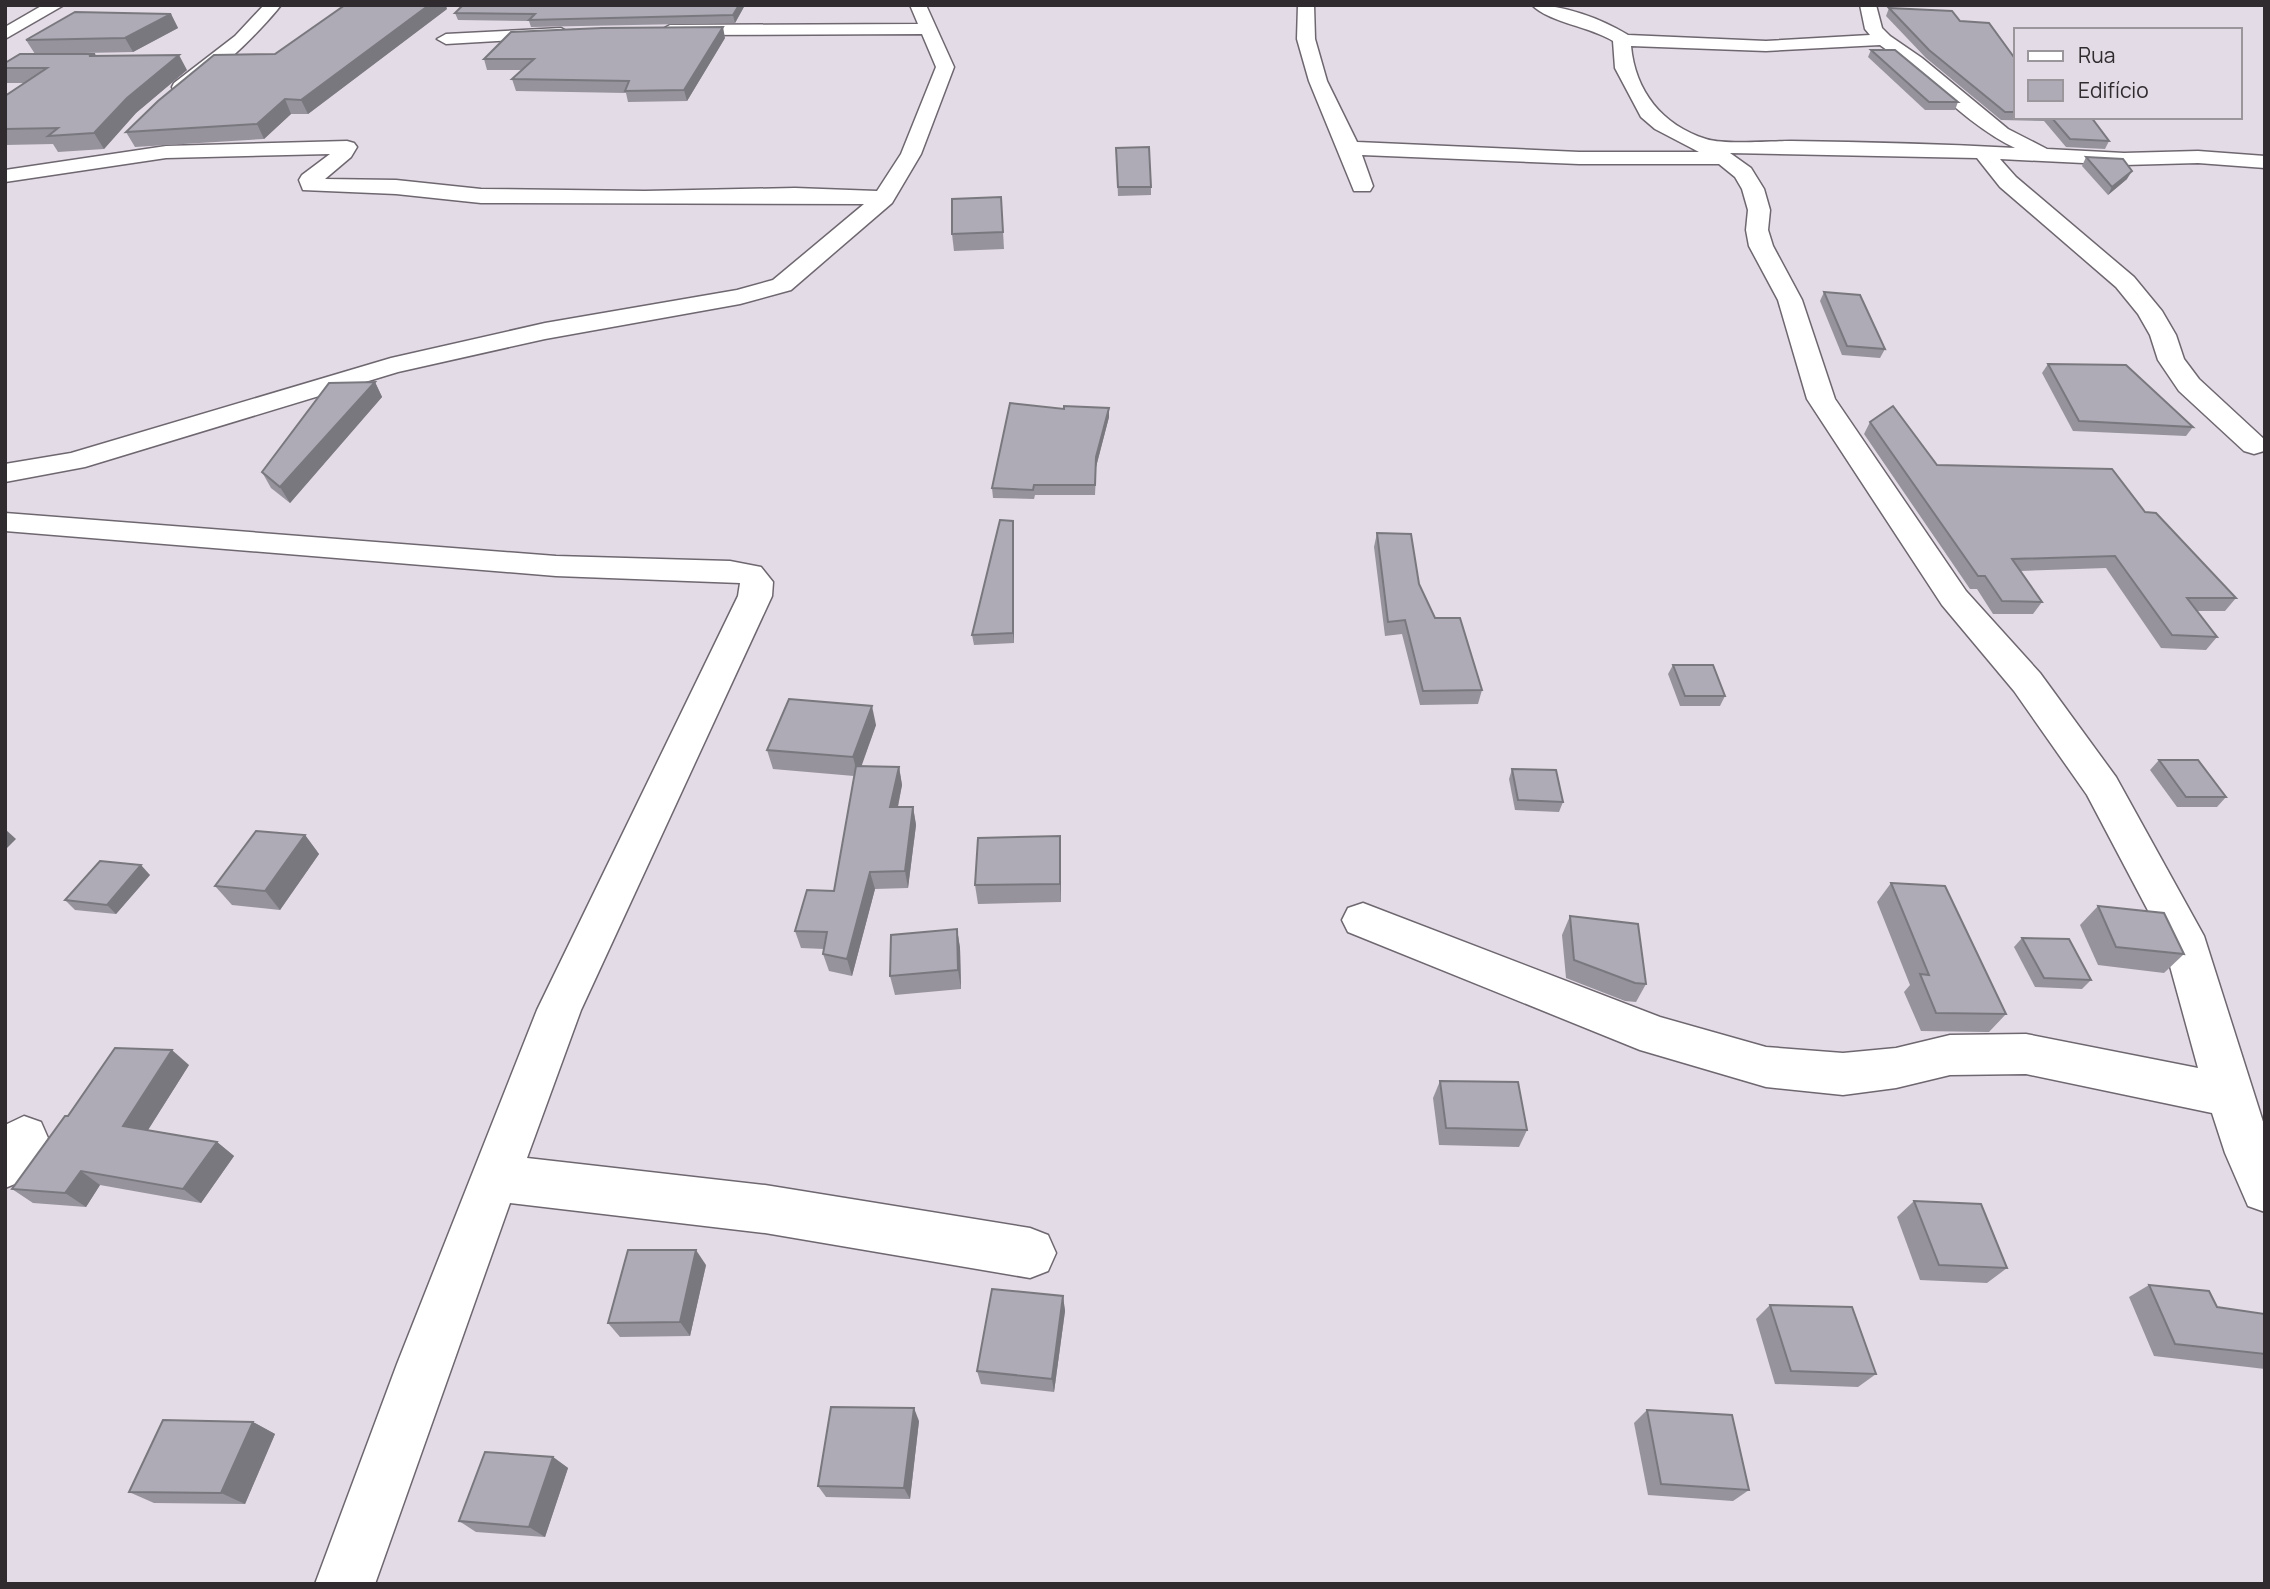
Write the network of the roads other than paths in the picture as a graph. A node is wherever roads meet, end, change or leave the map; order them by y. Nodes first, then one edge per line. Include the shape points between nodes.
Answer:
1 (56, 5) edge
2 (273, 5) edge
3 (1306, 5) edge
4 (1540, 5) edge
5 (1868, 5) edge
6 (922, 17) edge
7 (656, 30) edge
8 (578, 32) edge
9 (5, 34) edge
10 (446, 39) dead end
11 (1622, 40) junction
12 (1884, 40) junction
13 (188, 59) dead end
14 (215, 59) junction
15 (169, 97) edge
16 (2001, 133) junction
17 (125, 142) edge
18 (1349, 148) junction
19 (1715, 152) junction
20 (1987, 152) junction
21 (2052, 155) junction
22 (110, 159) junction
23 (2265, 162) edge
24 (5, 176) edge
25 (1363, 186) dead end
26 (884, 198) junction
27 (2253, 445) dead end
28 (5, 473) edge
29 (5, 522) edge
30 (1363, 920) dead end
31 (2230, 1096) junction
32 (495, 1178) junction
33 (2265, 1189) edge
34 (1030, 1252) dead end
35 (345, 1584) edge

1 - 9 street
2 - 14 street via 241,40
3 - 18 street via 1306,39 1318,81
4 - 11 street
5 - 12 street via 1874,29
6 - 7 street
6 - 26 street via 945,67 911,154
8 - 10 street
11 - 12 street via 1766,46
11 - 19 street via 1624,68 1648,113
12 - 16 street
13 - 14 street
14 - 15 street
16 - 20 street via 1997,145
16 - 21 street
17 - 22 street
18 - 19 street via 1579,158
18 - 25 street
19 - 20 street
19 - 31 street via 1743,173 1753,189 1761,246 1790,300 1821,399 1954,598 2027,681 2102,787 2183,936
20 - 21 street
20 - 27 street via 2008,182 2125,282 2149,311 2171,360 2189,385
21 - 23 street
22 - 24 street
22 - 26 street via 202,150 347,147 310,180 312,185 481,196
26 - 28 street via 782,285 763,292 545,331 391,366 75,461
29 - 32 street via 556,566 730,571 750,574 757,582 755,596 559,1010
30 - 31 street via 1656,1036 1766,1066 1843,1074 1896,1069 1950,1055 2026,1054
31 - 33 street
32 - 34 street via 765,1209
32 - 35 street

